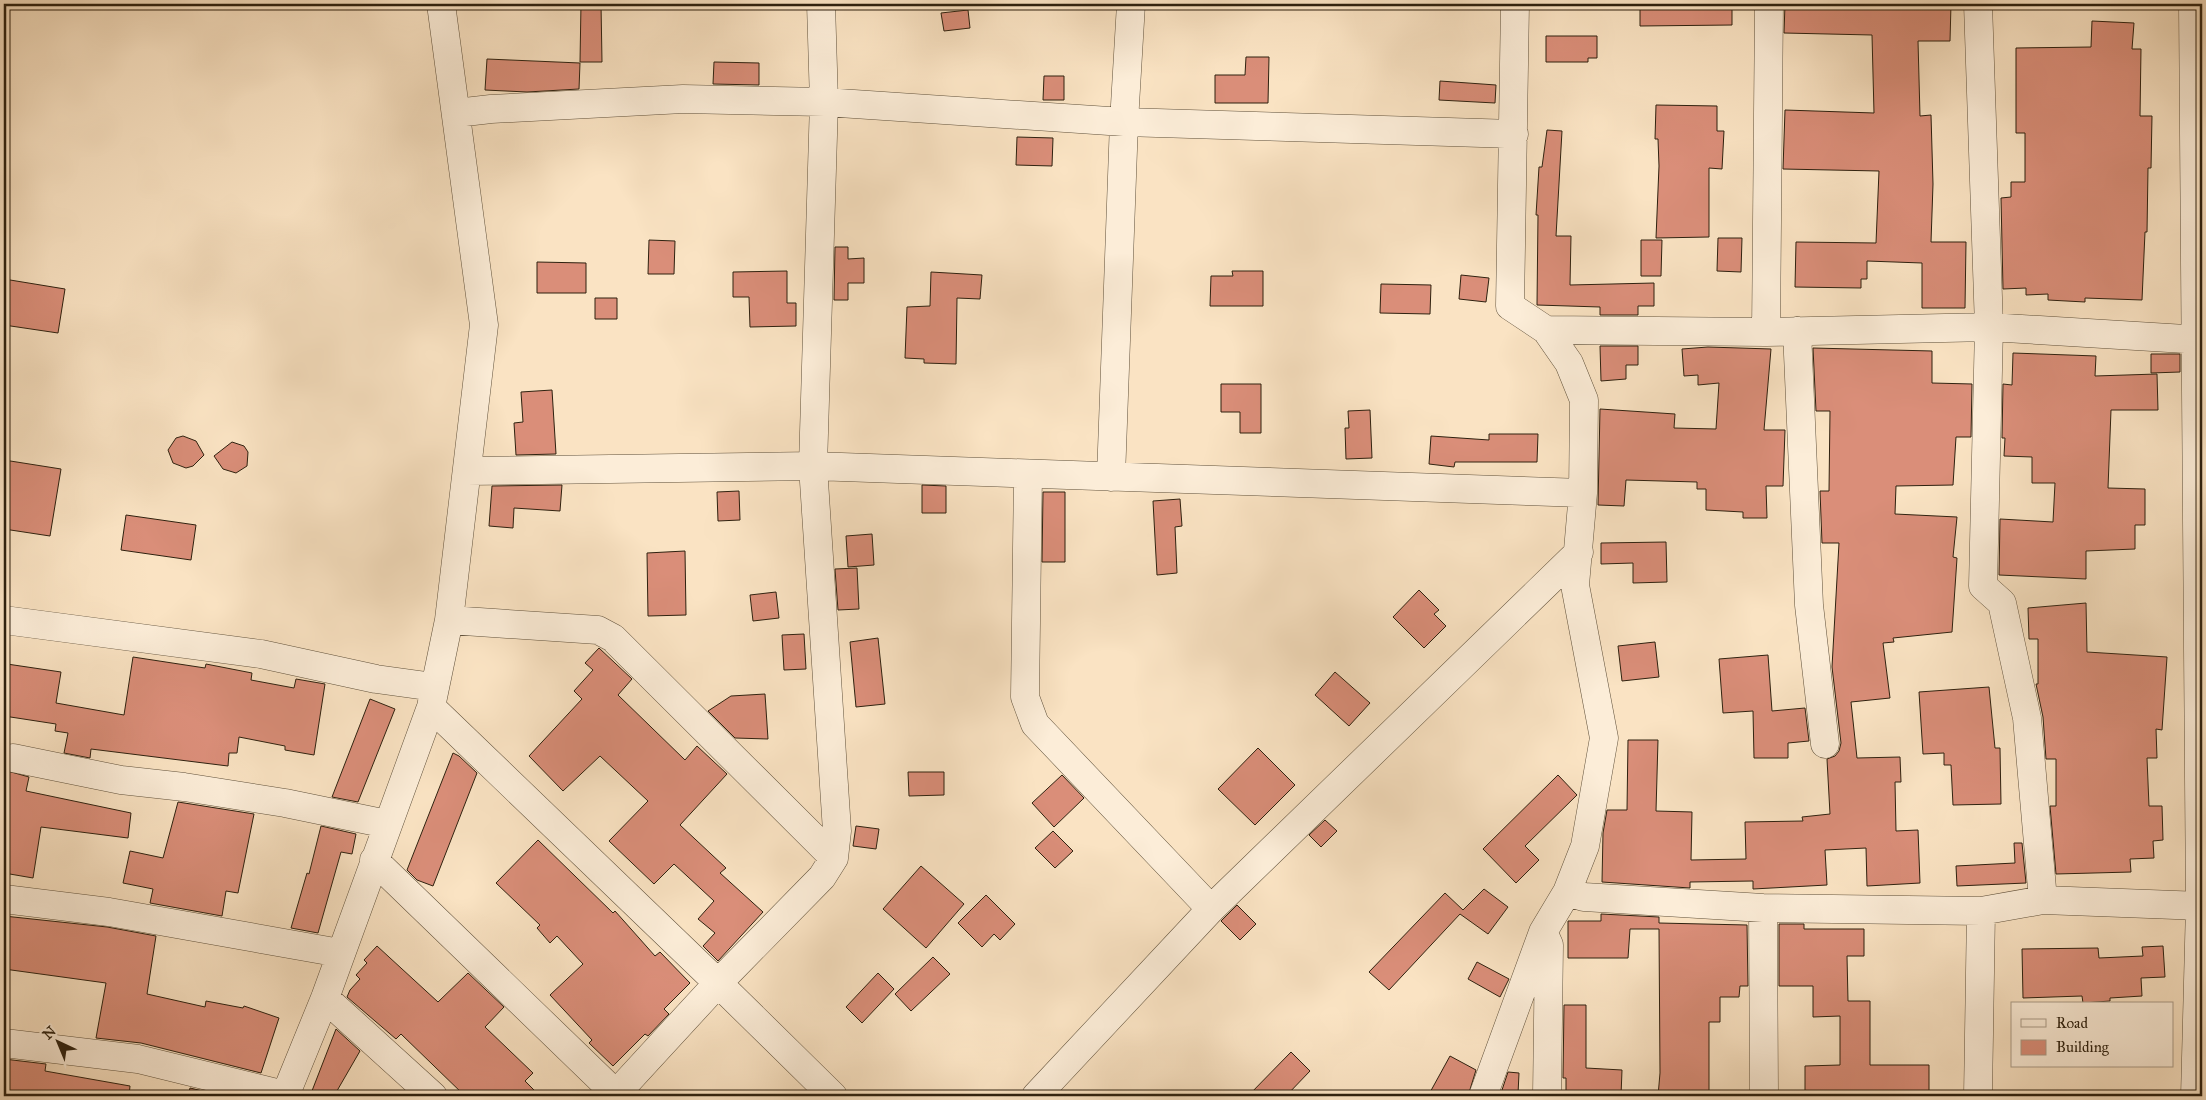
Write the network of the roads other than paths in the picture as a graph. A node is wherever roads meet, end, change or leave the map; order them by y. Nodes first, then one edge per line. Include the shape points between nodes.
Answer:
1 (441, 4) edge
2 (821, 4) edge
3 (1130, 4) edge
4 (1515, 4) edge
5 (1770, 4) edge
6 (1978, 4) edge
7 (2193, 4) edge
8 (824, 102) junction
9 (456, 113) junction
10 (1124, 122) junction
11 (1514, 134) junction
12 (1988, 327) junction
13 (1546, 330) junction
14 (1766, 332) junction
15 (1797, 332) junction
16 (2199, 340) edge
17 (813, 466) junction
18 (468, 471) junction
19 (1028, 474) junction
20 (1111, 477) junction
21 (1583, 494) junction
22 (1579, 552) junction
23 (4, 620) edge
24 (449, 620) junction
25 (432, 697) junction
26 (1826, 744) dead end
27 (13, 758) dead end
28 (388, 824) junction
29 (834, 858) junction
30 (374, 860) junction
31 (1567, 892) junction
32 (4, 899) edge
33 (2043, 900) junction
34 (2201, 906) edge
35 (1764, 908) junction
36 (1212, 909) junction
37 (1981, 910) junction
38 (1543, 932) junction
39 (340, 953) junction
40 (718, 983) junction
41 (325, 998) junction
42 (4, 1043) edge
43 (615, 1095) edge
44 (285, 1096) edge
45 (433, 1096) edge
46 (833, 1096) edge
47 (1036, 1096) edge
48 (1483, 1096) edge
49 (1547, 1096) edge
50 (1764, 1096) edge
51 (1978, 1096) edge
52 (2195, 1096) edge

1 - 9 street
2 - 8 street
3 - 10 street
4 - 11 street
5 - 14 street
6 - 12 street
7 - 16 street
8 - 9 street via 683,99
8 - 10 street
8 - 17 street
9 - 18 street via 484,325
10 - 11 street
10 - 20 street
11 - 13 street via 1510,306
12 - 15 street
12 - 16 street
12 - 33 street via 1983,586 2002,603 2027,718
13 - 14 street
13 - 21 street via 1569,363 1584,400
14 - 15 street
15 - 26 street via 1809,606
16 - 34 street
17 - 18 street
17 - 19 street
17 - 29 street via 837,831
18 - 24 street
19 - 20 street
19 - 36 street via 1025,697 1034,724
20 - 21 street
21 - 22 street
22 - 31 street via 1575,585 1604,738 1585,846
22 - 36 street
23 - 25 street via 261,654 376,679
24 - 25 street
24 - 29 street via 598,630 613,638
25 - 28 street
25 - 40 street
27 - 28 street via 121,780 285,803
28 - 30 street
29 - 40 street via 822,876
30 - 39 street
30 - 43 street
31 - 35 street via 1584,897
31 - 38 street
32 - 39 street via 109,912
33 - 34 street
33 - 37 street
34 - 52 street
35 - 37 street
35 - 50 street
36 - 47 street
37 - 51 street
38 - 48 street
38 - 49 street via 1549,945
39 - 41 street
40 - 43 street
40 - 46 street
41 - 44 street
41 - 45 street
42 - 44 street via 138,1059

